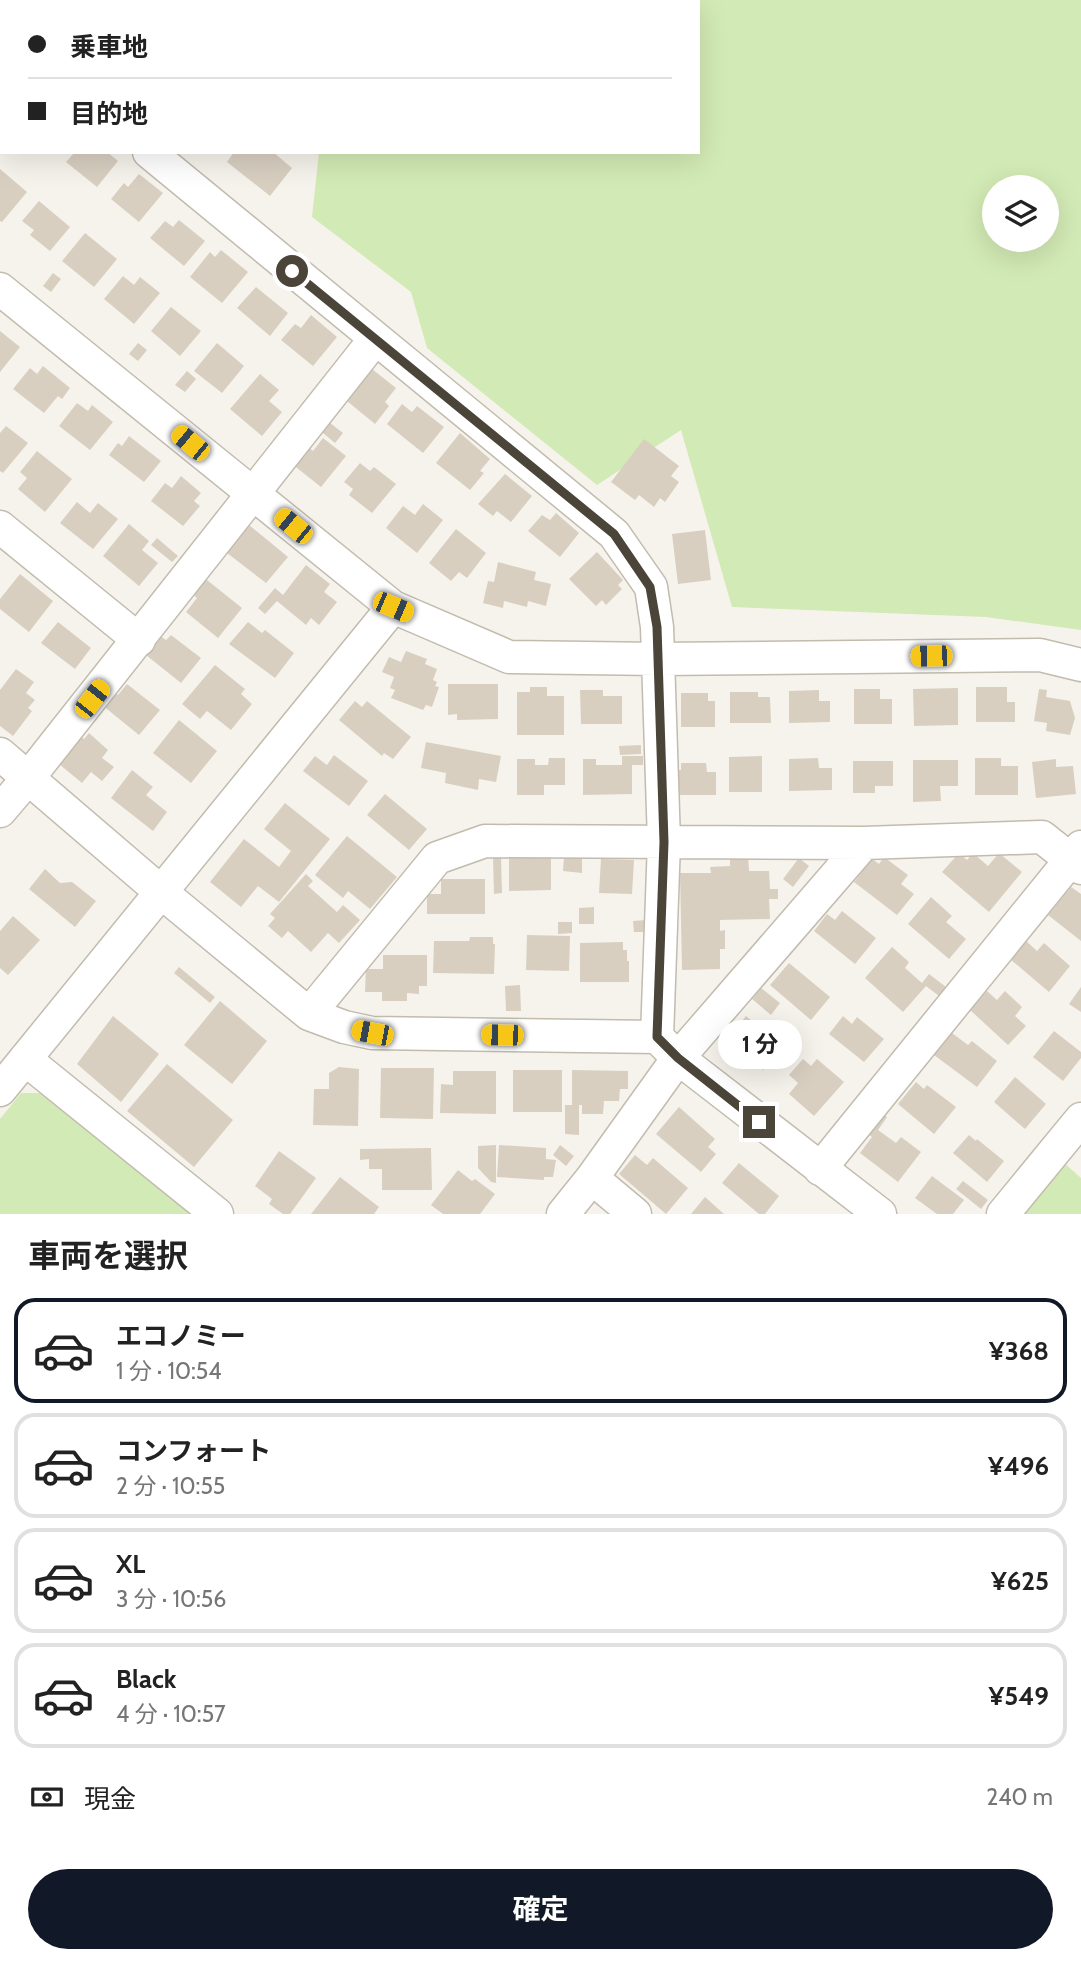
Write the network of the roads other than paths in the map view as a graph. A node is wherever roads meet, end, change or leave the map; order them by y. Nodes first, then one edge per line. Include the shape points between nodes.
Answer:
1 (151, 154) edge
2 (0, 289) edge
3 (374, 339) junction
4 (254, 494) junction
5 (0, 527) edge
6 (393, 607) junction
7 (139, 640) junction
8 (659, 659) junction
9 (1081, 665) edge
10 (0, 754) edge
11 (29, 777) junction
12 (0, 811) edge
13 (664, 842) junction
14 (864, 843) junction
15 (1078, 858) edge
16 (161, 892) junction
17 (309, 1014) junction
18 (667, 1048) junction
19 (25, 1059) junction
20 (0, 1090) edge
21 (1081, 1119) edge
22 (820, 1169) junction
23 (592, 1178) junction
24 (217, 1214) edge
25 (563, 1214) edge
26 (635, 1214) edge
27 (880, 1214) edge
28 (1003, 1214) edge

1 - 3 street
2 - 4 street
3 - 4 street
3 - 8 street via 614,534 650,587
4 - 6 street
4 - 7 street
5 - 7 street
6 - 8 street via 509,657
6 - 16 street
7 - 11 street
8 - 9 street via 1040,655
8 - 13 street
10 - 11 street
11 - 12 street
11 - 16 street
13 - 14 street
13 - 17 street via 485,841 437,858
13 - 18 street
14 - 15 street via 1042,837
14 - 18 street
15 - 22 street
16 - 17 street
16 - 19 street
17 - 18 street via 372,1033
18 - 22 street
18 - 23 street
19 - 20 street
19 - 24 street
21 - 28 street
22 - 27 street
23 - 25 street
23 - 26 street

